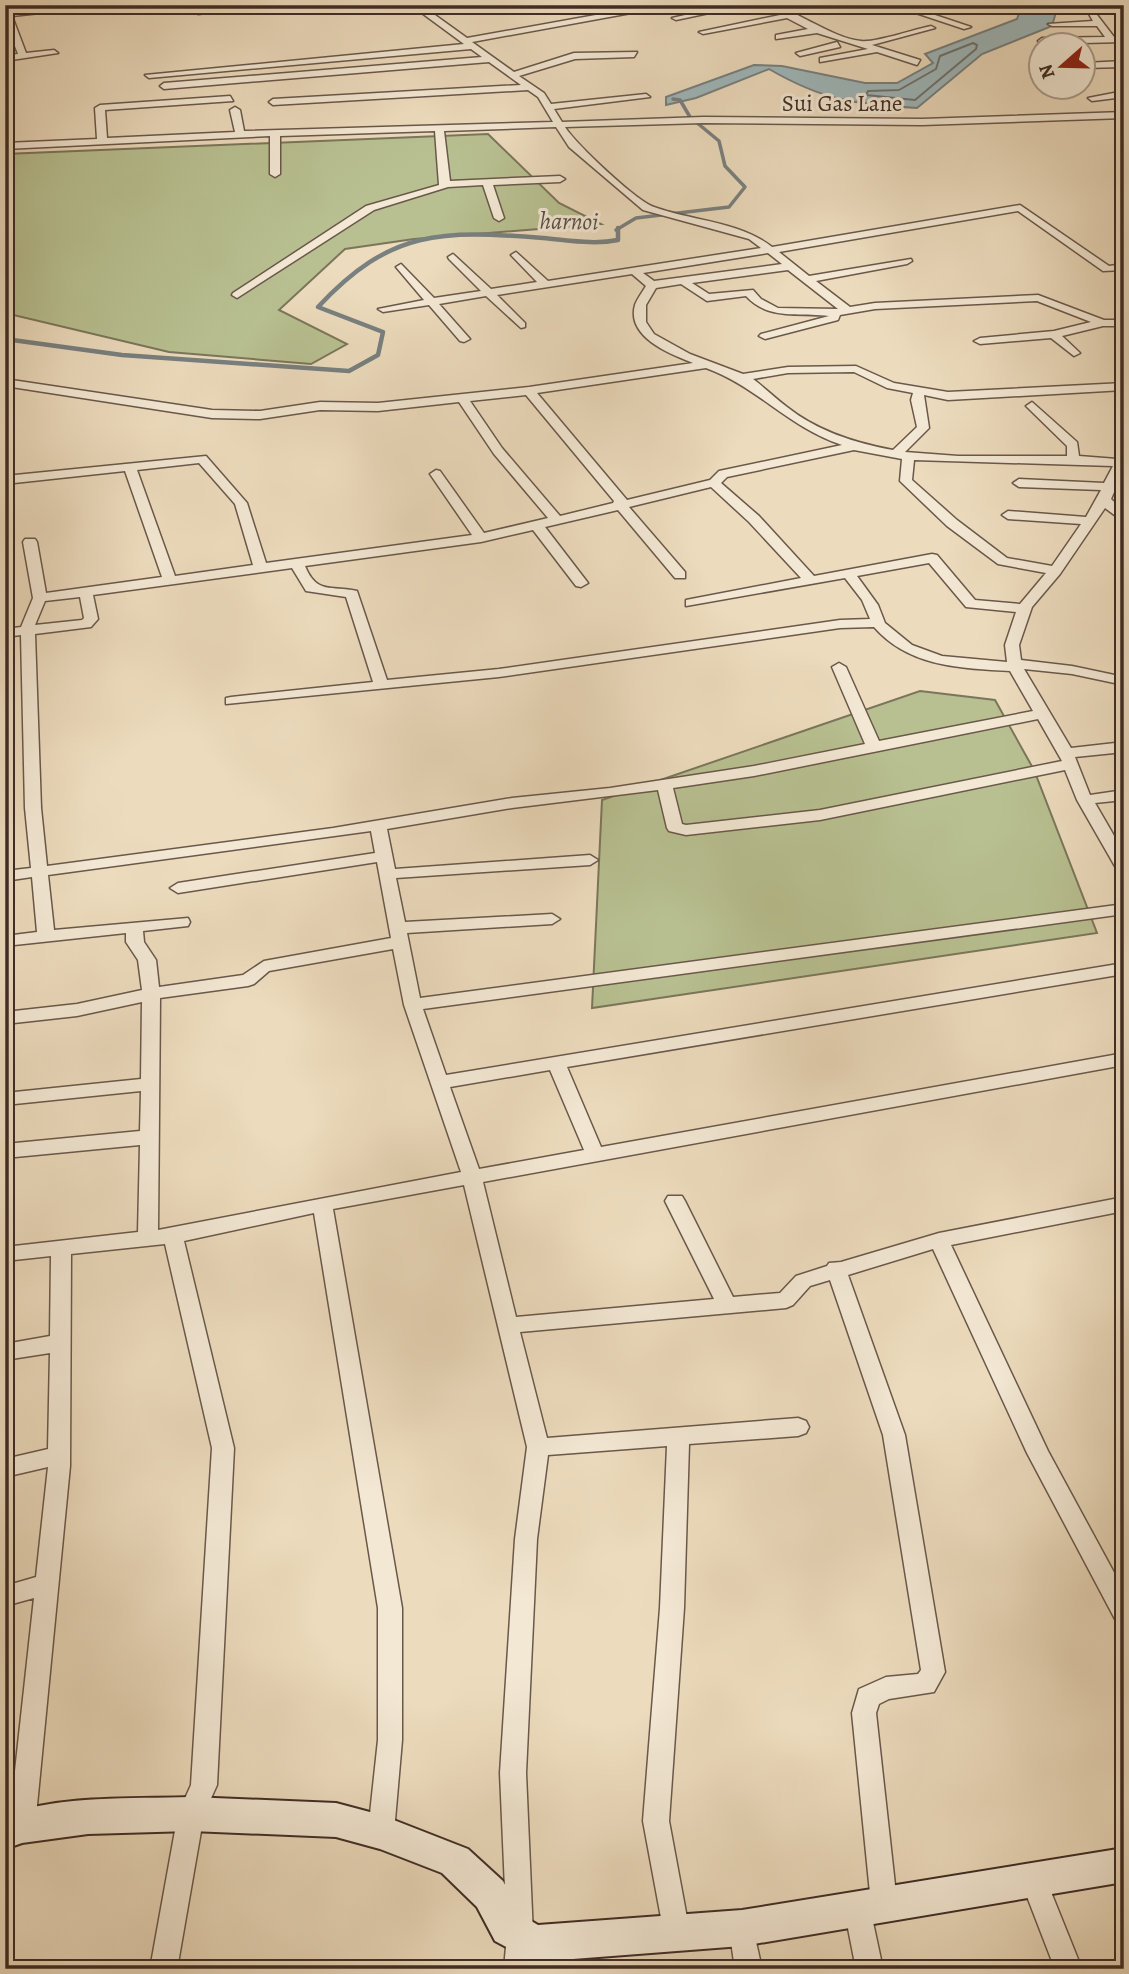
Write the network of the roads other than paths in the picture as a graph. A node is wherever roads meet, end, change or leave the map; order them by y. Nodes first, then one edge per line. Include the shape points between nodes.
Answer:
1 (111, 5) edge
2 (275, 5) edge
3 (415, 5) edge
4 (632, 5) edge
5 (743, 5) edge
6 (768, 5) edge
7 (934, 5) edge
8 (1124, 6) edge
9 (198, 12) dead end
10 (6, 14) edge
11 (786, 16) junction
12 (676, 18) dead end
13 (759, 21) junction
14 (1101, 23) junction
15 (1052, 24) dead end
16 (967, 27) dead end
17 (931, 28) dead end
18 (817, 30) junction
19 (703, 32) dead end
20 (791, 34) junction
21 (779, 37) dead end
22 (1124, 39) edge
23 (1098, 40) edge
24 (1112, 40) junction
25 (859, 43) junction
26 (468, 44) junction
27 (878, 50) junction
28 (54, 53) dead end
29 (800, 53) dead end
30 (634, 54) dead end
31 (23, 56) junction
32 (5, 58) edge
33 (489, 59) junction
34 (823, 60) dead end
35 (917, 62) dead end
36 (1124, 64) edge
37 (1098, 65) edge
38 (149, 75) dead end
39 (512, 75) junction
40 (164, 86) dead end
41 (530, 87) junction
42 (1124, 94) edge
43 (646, 97) dead end
44 (1098, 97) edge
45 (230, 99) dead end
46 (273, 102) dead end
47 (548, 107) junction
48 (235, 110) dead end
49 (1124, 116) edge
50 (560, 127) junction
51 (439, 129) junction
52 (275, 133) junction
53 (240, 134) junction
54 (102, 140) junction
55 (5, 146) edge
56 (275, 174) dead end
57 (560, 178) dead end
58 (487, 182) junction
59 (445, 184) junction
60 (499, 218) dead end
61 (772, 249) junction
62 (516, 254) dead end
63 (453, 257) dead end
64 (907, 261) dead end
65 (792, 266) junction
66 (401, 267) dead end
67 (1124, 267) edge
68 (635, 271) junction
69 (808, 279) junction
70 (683, 281) junction
71 (545, 284) junction
72 (652, 285) junction
73 (487, 293) junction
74 (237, 295) dead end
75 (429, 302) junction
76 (383, 309) dead end
77 (841, 312) junction
78 (1103, 323) junction
79 (1124, 323) edge
80 (521, 325) dead end
81 (1054, 334) junction
82 (765, 336) dead end
83 (464, 339) dead end
84 (980, 341) dead end
85 (1074, 353) dead end
86 (703, 365) junction
87 (741, 377) junction
88 (5, 382) edge
89 (1124, 386) edge
90 (920, 389) junction
91 (529, 391) junction
92 (462, 398) junction
93 (1032, 406) dead end
94 (854, 446) junction
95 (902, 455) junction
96 (1073, 460) junction
97 (1123, 462) edge
98 (129, 466) junction
99 (436, 474) dead end
100 (5, 480) edge
101 (714, 483) junction
102 (1019, 483) dead end
103 (1106, 494) junction
104 (621, 503) junction
105 (1008, 515) dead end
106 (555, 518) junction
107 (1124, 518) edge
108 (1090, 521) junction
109 (535, 523) junction
110 (481, 538) junction
111 (30, 542) dead end
112 (296, 561) junction
113 (260, 566) junction
114 (1055, 571) junction
115 (849, 574) junction
116 (680, 575) dead end
117 (170, 580) junction
118 (810, 580) junction
119 (581, 583) dead end
120 (86, 593) junction
121 (40, 598) junction
122 (691, 603) dead end
123 (1024, 608) junction
124 (877, 623) junction
125 (28, 631) junction
126 (5, 633) edge
127 (1015, 666) junction
128 (839, 667) dead end
129 (1124, 681) edge
130 (381, 685) junction
131 (231, 701) dead end
132 (1044, 713) junction
133 (873, 747) junction
134 (1124, 747) edge
135 (1069, 758) junction
136 (664, 784) junction
137 (1124, 795) edge
138 (1086, 800) junction
139 (378, 826) junction
140 (590, 860) dead end
141 (386, 865) junction
142 (1124, 868) edge
143 (40, 872) junction
144 (5, 876) edge
145 (178, 888) dead end
146 (1124, 909) edge
147 (552, 919) dead end
148 (182, 922) dead end
149 (134, 927) junction
150 (400, 935) junction
151 (46, 937) junction
152 (5, 941) edge
153 (1124, 968) edge
154 (151, 994) junction
155 (413, 1005) junction
156 (5, 1018) edge
157 (1124, 1059) edge
158 (556, 1062) junction
159 (438, 1083) junction
160 (152, 1084) junction
161 (5, 1099) edge
162 (151, 1137) junction
163 (5, 1151) edge
164 (595, 1154) junction
165 (472, 1177) junction
166 (675, 1201) dead end
167 (323, 1204) junction
168 (1124, 1204) edge
169 (173, 1236) junction
170 (148, 1238) junction
171 (939, 1240) junction
172 (61, 1248) junction
173 (5, 1254) edge
174 (836, 1268) junction
175 (727, 1306) junction
176 (510, 1325) junction
177 (59, 1343) junction
178 (5, 1352) edge
179 (798, 1427) dead end
180 (678, 1436) junction
181 (538, 1447) junction
182 (59, 1456) junction
183 (5, 1468) edge
184 (47, 1584) junction
185 (5, 1596) edge
186 (1124, 1614) edge
187 (191, 1814) junction
188 (14, 1829) edge
189 (381, 1832) junction
190 (1124, 1865) edge
191 (1034, 1881) junction
192 (870, 1906) junction
193 (742, 1928) junction
194 (677, 1934) junction
195 (518, 1952) edge
196 (163, 1969) edge
197 (749, 1969) edge
198 (870, 1969) edge
199 (1069, 1969) edge

1 - 10 street
2 - 9 street
3 - 26 street
4 - 26 street via 635,9 631,11
5 - 12 street
6 - 11 street
7 - 16 street via 914,11
8 - 14 street via 1089,7
10 - 31 street
11 - 13 street
11 - 18 street
13 - 19 street
13 - 20 street
14 - 15 street
14 - 24 street
17 - 25 street
18 - 20 street
18 - 25 street
20 - 21 street
22 - 24 street
23 - 24 street
25 - 27 street
25 - 29 street
26 - 33 street
26 - 38 street
27 - 34 street
27 - 35 street
28 - 31 street
30 - 39 street via 574,57
31 - 32 street
33 - 39 street
33 - 40 street
36 - 37 street
39 - 41 street
41 - 46 street
41 - 47 street
42 - 44 street
43 - 47 street
45 - 54 street via 100,108
47 - 50 street
48 - 53 street
49 - 50 street, Sui Gas Lane via 922,122 703,120
50 - 51 street, Sui Gas Lane
50 - 61 street via 572,145 647,208 753,237
51 - 52 street, Sui Gas Lane
51 - 59 street
52 - 53 street, Sui Gas Lane
52 - 56 street
53 - 54 street, Sui Gas Lane
54 - 55 street, Sui Gas Lane
57 - 58 street
58 - 59 street
58 - 60 street
59 - 74 street via 370,208
61 - 65 street
61 - 67 street via 1020,208 1107,269
61 - 68 street
62 - 71 street
63 - 73 street
64 - 69 street
65 - 69 street
65 - 70 street
66 - 75 street
68 - 71 street
68 - 72 street
69 - 77 street
70 - 72 street
70 - 77 street via 707,298 749,292 756,302 780,313
71 - 73 street
72 - 86 street via 641,299 639,313 648,333 674,353
73 - 75 street
73 - 80 street
75 - 76 street
75 - 83 street
77 - 78 street via 1038,298
77 - 82 street via 834,318
78 - 79 street
78 - 81 street
81 - 84 street
81 - 85 street
86 - 87 street
86 - 91 street
87 - 90 street via 788,370 856,369 891,386
87 - 94 street via 803,424
88 - 92 street via 212,414 287,414 320,406 378,407
89 - 90 street via 948,396
90 - 95 street via 917,400 923,428
91 - 92 street
91 - 104 street
92 - 106 street via 498,451
93 - 96 street via 1073,445
94 - 95 street
94 - 101 street via 723,474
95 - 96 street
95 - 114 street via 906,481 951,523 1003,561
96 - 97 street
97 - 103 street
98 - 100 street
98 - 113 street via 202,459 241,503
98 - 117 street
99 - 110 street
101 - 104 street
101 - 118 street
102 - 103 street
103 - 107 street
103 - 108 street
104 - 106 street
104 - 116 street
105 - 108 street
106 - 109 street
108 - 114 street
109 - 110 street
109 - 119 street
110 - 112 street
111 - 121 street
112 - 113 street
112 - 130 street via 306,586 352,594
113 - 117 street
114 - 123 street
115 - 118 street
115 - 123 street via 932,558 971,604
115 - 124 street via 874,610
117 - 120 street
118 - 122 street
120 - 121 street
120 - 125 street via 91,619 86,624
121 - 125 street
123 - 127 street via 1012,645
124 - 127 street via 919,655 961,664
124 - 130 street via 840,624 499,673
125 - 126 street
125 - 143 street via 33,808
127 - 129 street via 1072,670
127 - 132 street
128 - 133 street
130 - 131 street
132 - 133 street
132 - 135 street
133 - 136 street
134 - 135 street
135 - 136 street via 820,816 686,831 676,828
135 - 138 street
136 - 139 street
137 - 138 street
138 - 142 street
139 - 141 street
139 - 143 street
140 - 141 street
141 - 145 street
141 - 150 street
143 - 144 street
143 - 151 street
146 - 155 street
147 - 150 street
148 - 149 street
149 - 151 street
149 - 154 street via 135,942 147,960
150 - 154 street via 264,966 248,980
150 - 155 street
151 - 152 street
153 - 158 street
154 - 156 street via 77,1010
154 - 160 street
155 - 159 street
157 - 164 street
158 - 159 street
158 - 164 street
159 - 165 street
160 - 161 street
160 - 162 street
162 - 163 street
162 - 170 street
164 - 165 street
165 - 167 street
165 - 176 street
166 - 175 street
167 - 169 street
167 - 189 street via 390,1608 390,1740
168 - 171 street
169 - 170 street
169 - 187 street via 223,1448 204,1785
170 - 172 street
171 - 174 street
171 - 186 street via 1038,1453
172 - 173 street
172 - 177 street
174 - 175 street via 803,1281 786,1300
174 - 192 street via 894,1435 933,1672 925,1684 887,1688 868,1697 864,1713
175 - 176 street
176 - 181 street
177 - 178 street
177 - 182 street
179 - 180 street
180 - 181 street
180 - 194 street via 672,1608 656,1821
181 - 195 street via 526,1539 513,1773
182 - 183 street
182 - 184 street
184 - 185 street
184 - 188 street
187 - 188 street via 88,1817
187 - 189 street via 336,1820
187 - 196 street
189 - 195 street via 455,1861 490,1894
190 - 191 street
191 - 192 street
191 - 199 street
192 - 193 street
192 - 198 street
193 - 194 street
193 - 197 street
194 - 195 street via 534,1944

